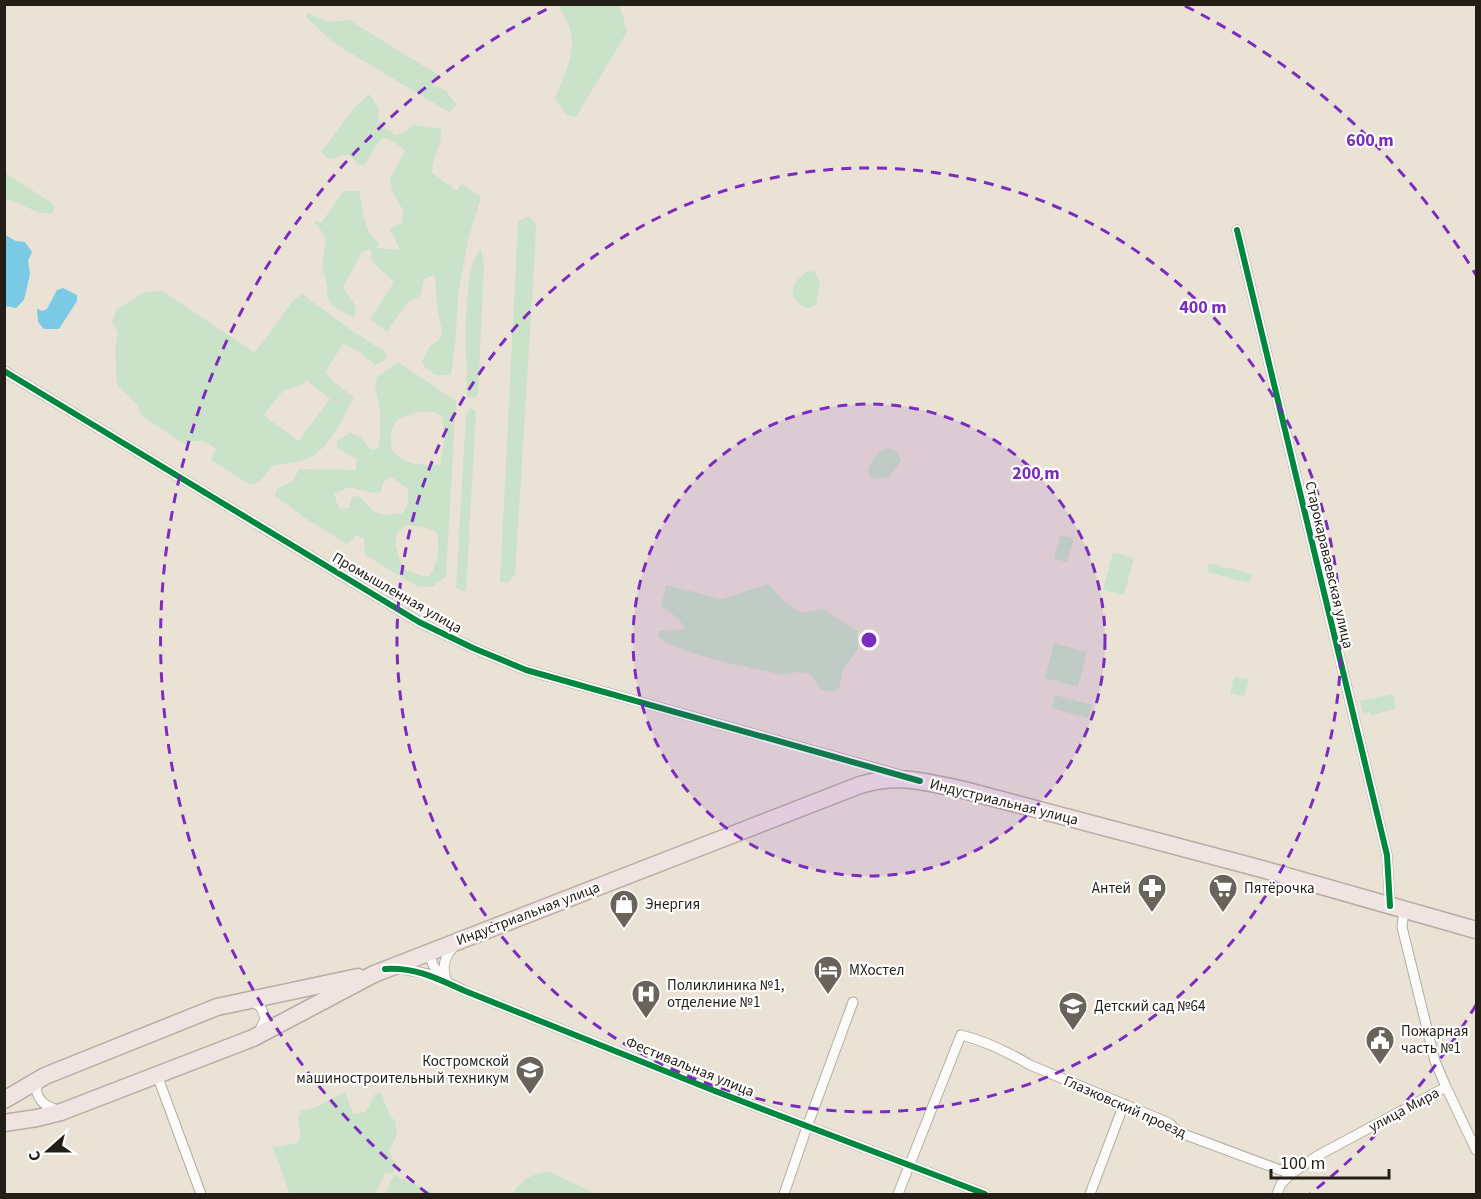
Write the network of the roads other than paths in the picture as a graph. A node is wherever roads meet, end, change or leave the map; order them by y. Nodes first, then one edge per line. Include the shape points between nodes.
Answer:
1 (1237, 230) dead end
2 (4, 371) edge
3 (920, 781) junction
4 (1397, 908) junction
5 (1476, 930) edge
6 (461, 940) junction
7 (429, 953) junction
8 (380, 971) junction
9 (448, 983) junction
10 (243, 1000) junction
11 (853, 1002) dead end
12 (253, 1038) junction
13 (158, 1075) junction
14 (45, 1076) junction
15 (1446, 1088) junction
16 (4, 1100) edge
17 (1124, 1104) junction
18 (62, 1112) junction
19 (4, 1123) edge
20 (807, 1127) junction
21 (1476, 1150) edge
22 (908, 1166) junction
23 (1291, 1174) junction
24 (201, 1194) edge
25 (784, 1194) edge
26 (898, 1194) edge
27 (985, 1194) edge
28 (1090, 1194) edge
29 (1277, 1194) edge

1 - 4 street, Старокараваевская улица
2 - 3 street, Промышленная улица via 418,622 473,648 526,670
3 - 4 highway, Индустриальная улица
3 - 6 highway, Индустриальная улица via 885,778 860,785
4 - 5 highway, Индустриальная улица
4 - 15 street, Старокараваевская улица via 1435,1060
6 - 7 highway, Индустриальная улица
6 - 9 street via 445,957 444,975
7 - 8 highway, Индустриальная улица
7 - 9 street
8 - 9 street, Фестивальная улица via 402,968
8 - 10 highway, Индустриальная улица
8 - 12 highway, Индустриальная улица
9 - 20 street, Фестивальная улица
10 - 12 street via 257,1003 263,1010 262,1029
10 - 14 highway, Индустриальная улица
11 - 20 street
12 - 13 highway, Индустриальная улица
13 - 18 highway, Индустриальная улица
13 - 24 street
14 - 16 highway, Индустриальная улица
14 - 18 street via 36,1088 38,1097
15 - 21 street, Старокараваевская улица
15 - 23 street, улица Мира via 1317,1156
17 - 22 street, Глазковский проезд via 961,1035
17 - 23 street, Глазковский проезд via 1169,1123 1179,1132
17 - 28 street
18 - 19 highway, Индустриальная улица
20 - 22 street, Фестивальная улица
20 - 25 street
22 - 26 street
22 - 27 street, Фестивальная улица
23 - 29 street, улица Мира

